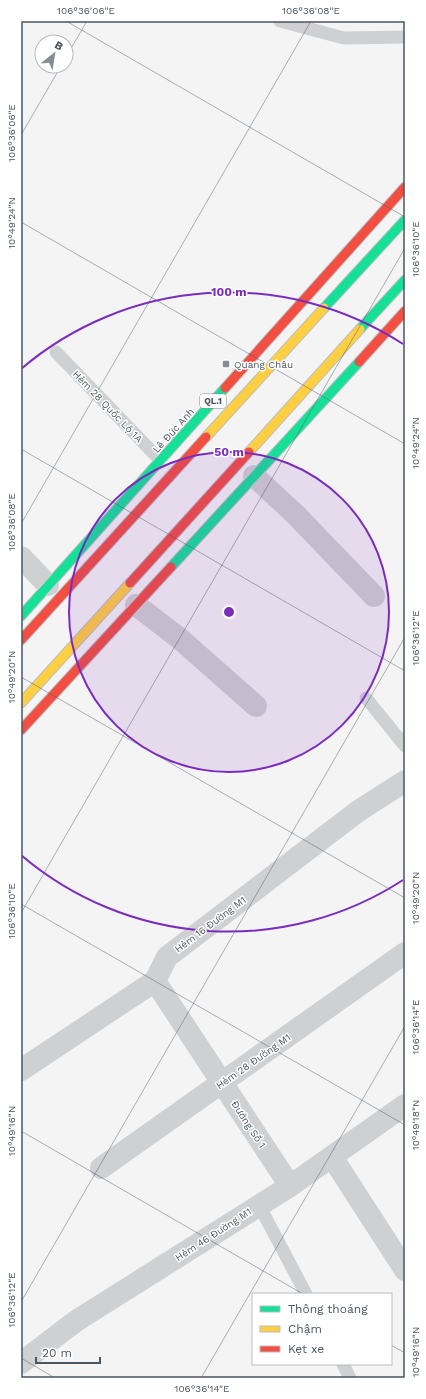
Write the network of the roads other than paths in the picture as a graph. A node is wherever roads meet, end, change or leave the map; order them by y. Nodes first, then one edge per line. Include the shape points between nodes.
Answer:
1 (280, 21) edge
2 (405, 37) edge
3 (405, 186) edge
4 (405, 220) edge
5 (405, 280) edge
6 (405, 311) edge
7 (56, 352) dead end
8 (160, 460) junction
9 (254, 476) junction
10 (21, 557) edge
11 (48, 585) junction
12 (374, 596) dead end
13 (136, 605) junction
14 (21, 616) edge
15 (21, 640) edge
16 (366, 698) dead end
17 (21, 703) edge
18 (256, 706) dead end
19 (21, 730) edge
20 (405, 746) edge
21 (405, 781) edge
22 (405, 954) edge
23 (155, 981) junction
24 (21, 1070) edge
25 (222, 1083) junction
26 (405, 1105) edge
27 (332, 1156) junction
28 (101, 1168) dead end
29 (290, 1186) junction
30 (259, 1204) junction
31 (405, 1270) edge
32 (305, 1293) edge
33 (21, 1363) edge
34 (344, 1365) edge
35 (350, 1378) edge

1 - 2 lane via 344,38
3 - 8 highway, Lê Đức Anh / QL.1
4 - 15 highway, QL.1
5 - 17 highway
6 - 9 highway
7 - 8 lane, Hẻm 28 Quốc Lộ 1A
8 - 11 highway, Lê Đức Anh / QL.1
9 - 12 street via 296,515
9 - 13 highway
10 - 11 street
11 - 14 highway, Lê Đức Anh / QL.1
13 - 18 street via 179,638
13 - 19 highway
16 - 20 lane
21 - 23 street, Hẻm 16 Đường M1 via 357,812 167,957
22 - 25 street, Hẻm 28 Đường M1
23 - 24 street, Hẻm 16 Đường M1
23 - 25 street, Đướng Sồ 1
25 - 28 street, Hẻm 28 Đường M1
25 - 29 street, Đướng Sồ 1
26 - 27 street, Hẻm 46 Đường M1
27 - 29 street, Hẻm 46 Đường M1
27 - 31 street
29 - 30 street, Hẻm 46 Đường M1
30 - 32 lane
30 - 33 street, Hẻm 46 Đường M1 via 76,1321
34 - 35 lane

